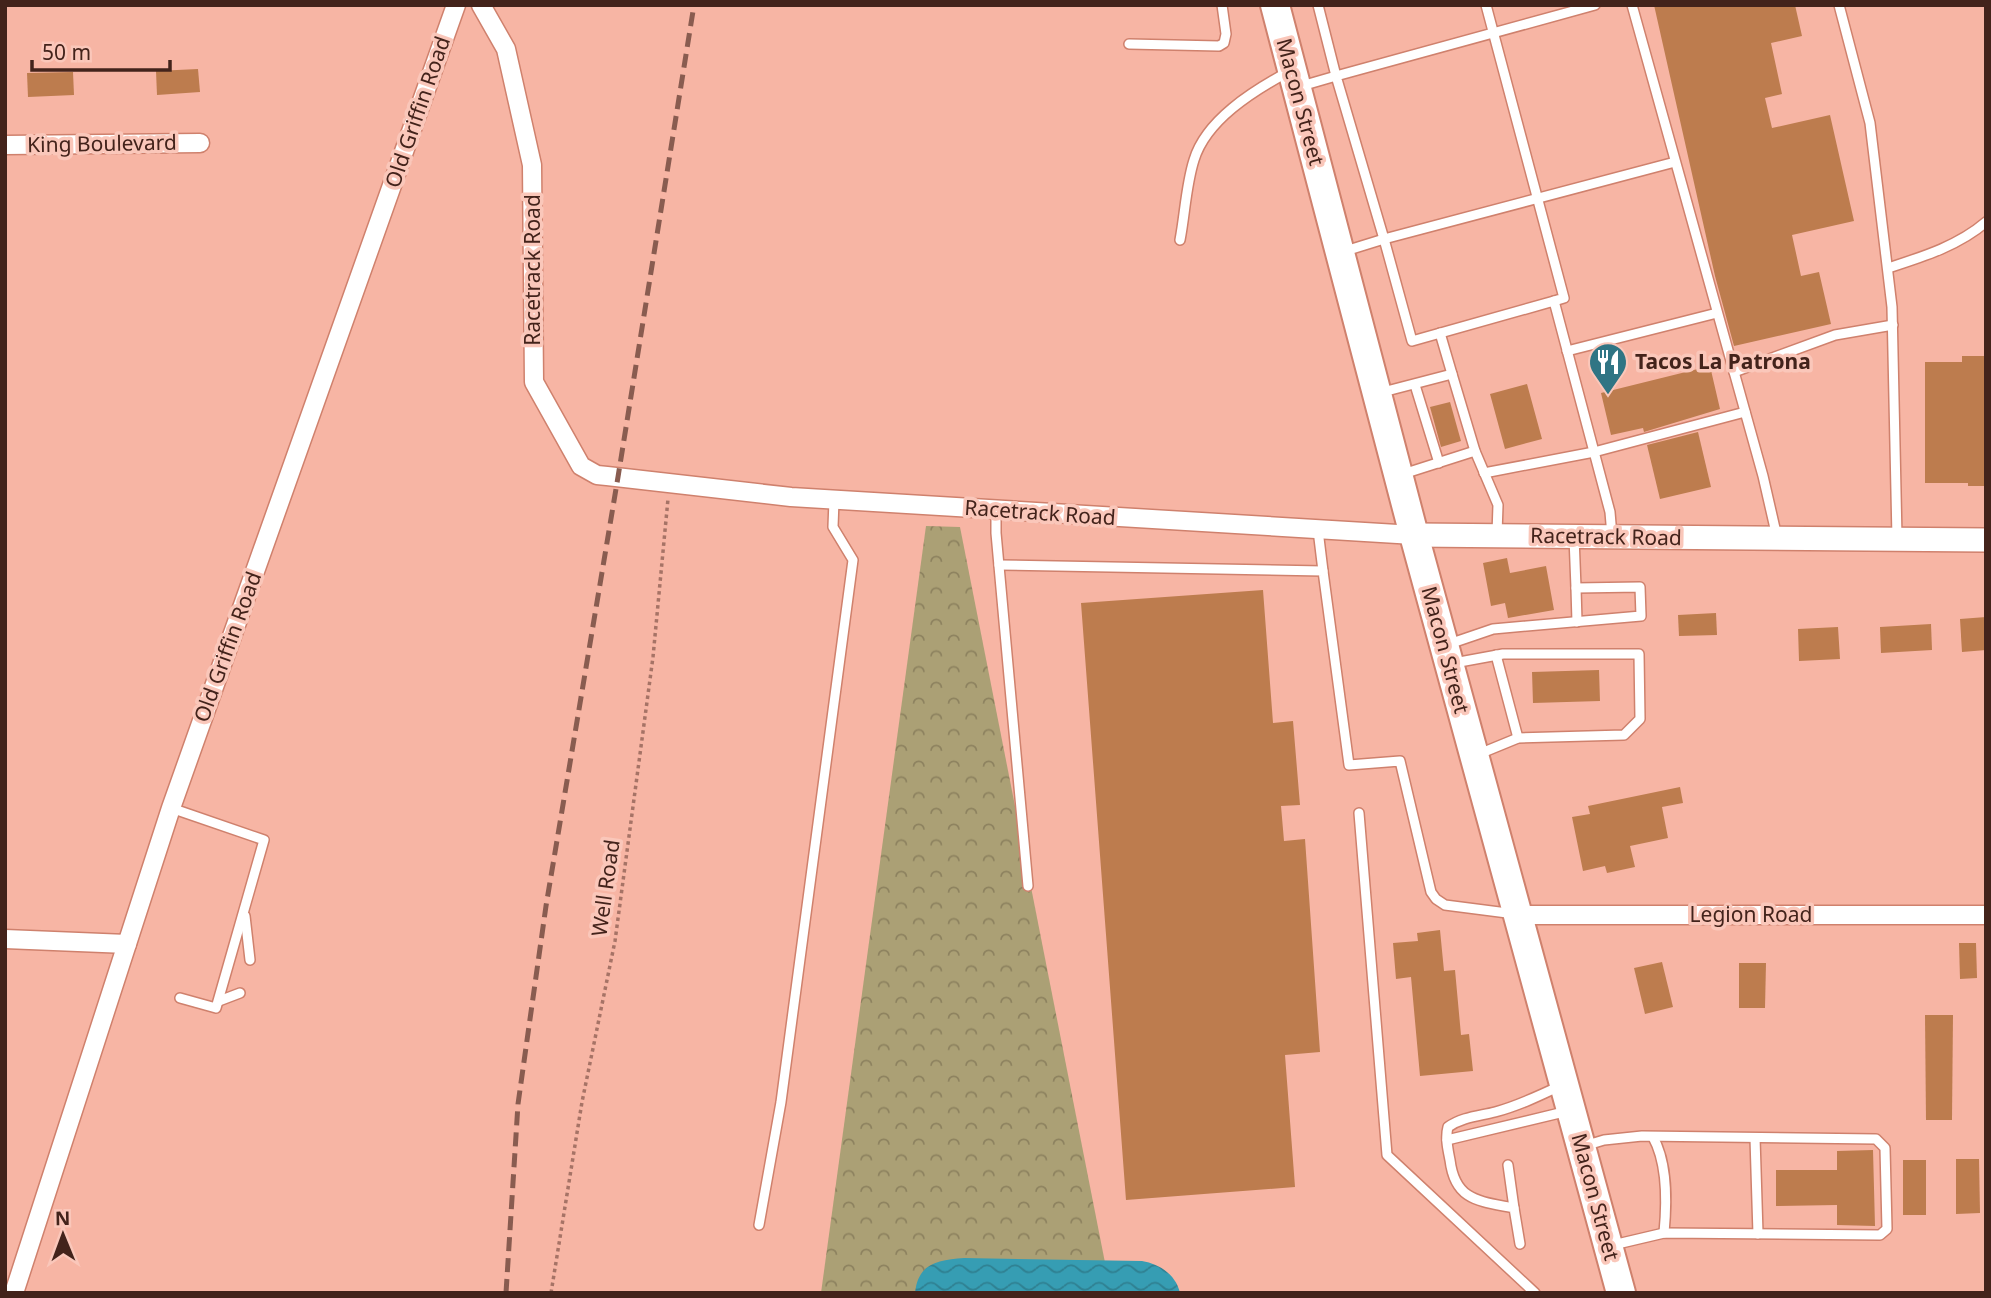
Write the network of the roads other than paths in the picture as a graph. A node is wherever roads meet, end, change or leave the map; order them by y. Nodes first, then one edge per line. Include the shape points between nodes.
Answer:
1 (456, 5) edge
2 (481, 5) edge
3 (1222, 5) edge
4 (1275, 5) edge
5 (1318, 5) edge
6 (1486, 5) edge
7 (1595, 5) edge
8 (1632, 5) edge
9 (1839, 5) edge
10 (1493, 33) junction
11 (1129, 44) dead end
12 (1336, 76) junction
13 (1294, 78) junction
14 (200, 143) dead end
15 (5, 145) edge
16 (1675, 162) junction
17 (1537, 197) junction
18 (1986, 222) edge
19 (1384, 239) junction
20 (1180, 240) dead end
21 (1340, 253) junction
22 (1888, 268) junction
23 (1553, 301) junction
24 (1717, 313) junction
25 (1893, 325) junction
26 (1440, 333) junction
27 (1567, 351) junction
28 (1734, 372) junction
29 (1452, 373) junction
30 (1415, 385) junction
31 (1377, 394) junction
32 (1745, 412) junction
33 (1475, 451) junction
34 (1594, 452) junction
35 (1439, 463) junction
36 (1484, 472) junction
37 (1398, 476) junction
38 (834, 500) junction
39 (996, 510) junction
40 (1318, 530) junction
41 (1414, 535) junction
42 (1497, 536) junction
43 (1574, 537) junction
44 (1612, 537) junction
45 (1777, 539) junction
46 (1897, 540) junction
47 (1986, 540) edge
48 (999, 565) junction
49 (1323, 571) junction
50 (1576, 588) junction
51 (1577, 622) junction
52 (1446, 655) junction
53 (1496, 655) junction
54 (1518, 738) junction
55 (1474, 756) junction
56 (171, 808) junction
57 (1359, 813) dead end
58 (1028, 886) dead end
59 (245, 910) junction
60 (1517, 915) junction
61 (1986, 915) edge
62 (5, 939) edge
63 (127, 944) junction
64 (250, 960) dead end
65 (240, 993) dead end
66 (180, 998) dead end
67 (217, 1004) junction
68 (1567, 1097) junction
69 (1653, 1137) junction
70 (1755, 1138) junction
71 (1447, 1140) junction
72 (1581, 1147) junction
73 (1508, 1165) dead end
74 (1514, 1208) junction
75 (760, 1225) dead end
76 (1664, 1233) junction
77 (1758, 1234) junction
78 (1520, 1244) dead end
79 (1608, 1247) junction
80 (14, 1293) edge
81 (1535, 1293) edge
82 (1621, 1293) edge

1 - 56 street, Old Griffin Road
2 - 38 street, Racetrack Road via 506,50 532,165 534,382 581,466 597,475 669,485
3 - 11 lane via 1226,34 1219,46
4 - 13 main road, Macon Street
5 - 12 lane
6 - 10 lane
7 - 10 lane
8 - 16 lane
9 - 22 lane via 1870,123
10 - 12 lane
10 - 17 lane
12 - 13 lane
12 - 19 lane
13 - 20 lane via 1254,91 1212,128 1194,158
13 - 21 main road, Macon Street
14 - 15 street, King Boulevard
16 - 17 lane
16 - 24 lane
17 - 19 lane
17 - 23 lane via 1564,298
18 - 22 lane via 1971,235
19 - 21 lane
19 - 26 lane via 1412,341
21 - 31 main road, Macon Street
22 - 25 lane
23 - 26 lane
23 - 27 lane
24 - 27 lane
24 - 28 lane
25 - 28 lane via 1835,335
25 - 46 lane
26 - 29 lane
27 - 34 lane
28 - 32 lane
29 - 30 lane
29 - 33 lane via 1460,419
30 - 31 lane
30 - 35 lane via 1432,427
31 - 37 main road, Macon Street
32 - 34 lane
32 - 45 lane
33 - 35 lane
33 - 36 lane
34 - 36 lane
34 - 44 lane via 1611,512
35 - 37 lane
36 - 42 lane via 1498,505
37 - 41 main road, Macon Street
38 - 39 street, Racetrack Road
38 - 75 lane via 833,527 853,560 783,1088
39 - 40 street, Racetrack Road
39 - 48 lane
40 - 41 street, Racetrack Road
40 - 49 lane
41 - 42 street, Racetrack Road
41 - 52 main road, Macon Street
42 - 43 street, Racetrack Road
43 - 44 street, Racetrack Road
43 - 50 lane
44 - 45 street, Racetrack Road
45 - 46 street, Racetrack Road
46 - 47 street, Racetrack Road
48 - 49 lane
48 - 58 lane
49 - 60 lane via 1349,765 1400,761 1436,899 1445,905
50 - 51 lane
50 - 51 lane via 1640,587 1642,617
51 - 52 lane via 1493,629
52 - 53 lane
52 - 55 main road, Macon Street
53 - 54 lane
53 - 54 lane via 1639,654 1640,719 1624,734
54 - 55 lane
55 - 60 main road, Macon Street
56 - 59 lane via 264,840
56 - 63 street, Old Griffin Road
57 - 81 lane via 1387,1155
59 - 64 lane
59 - 67 lane
60 - 61 street, Legion Road
60 - 68 main road, Macon Street
62 - 63 street
63 - 80 street, Old Griffin Road
65 - 67 lane
66 - 67 lane
68 - 71 lane
68 - 71 lane via 1459,1121 1448,1127
68 - 72 main road, Macon Street
69 - 70 lane
69 - 72 lane via 1604,1140
69 - 76 lane via 1662,1163
70 - 77 lane
70 - 77 lane via 1876,1139 1885,1148 1886,1229 1880,1235
71 - 74 lane via 1453,1179 1460,1189 1476,1200
72 - 79 main road, Macon Street
73 - 74 lane
74 - 78 lane
76 - 77 lane
76 - 79 lane
79 - 82 main road, Macon Street

